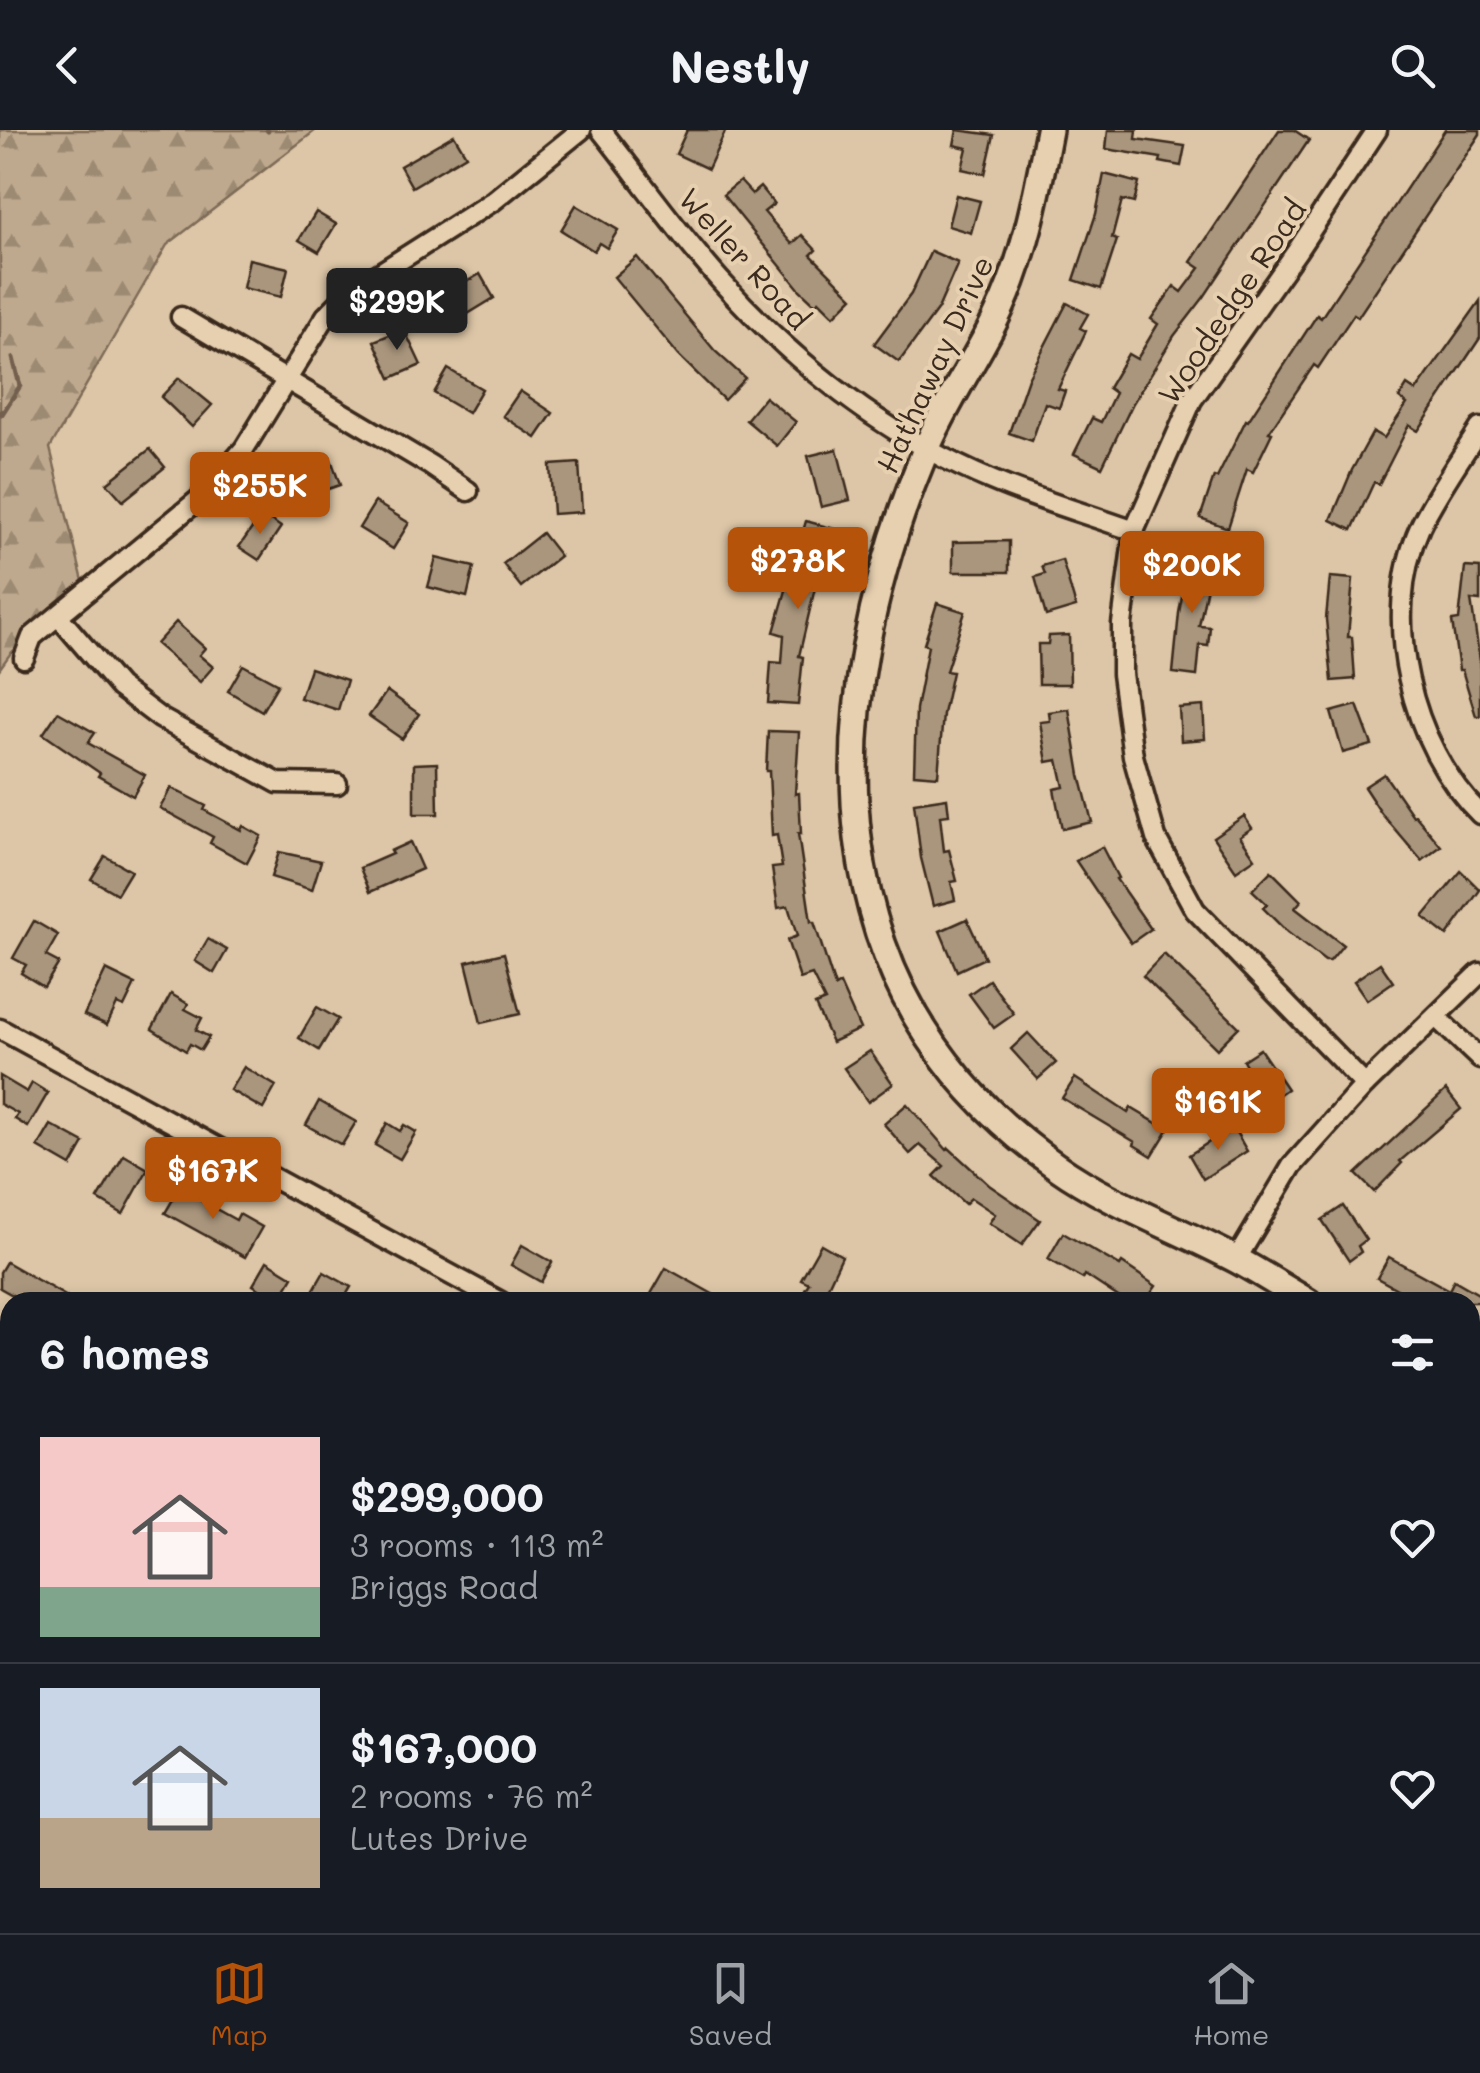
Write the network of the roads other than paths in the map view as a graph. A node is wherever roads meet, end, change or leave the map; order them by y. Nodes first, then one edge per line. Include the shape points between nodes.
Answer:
1 (581, 130) edge
2 (601, 130) edge
3 (1049, 130) edge
4 (1377, 130) edge
5 (181, 317) dead end
6 (284, 380) junction
7 (1480, 428) edge
8 (926, 448) junction
9 (468, 491) dead end
10 (1134, 531) junction
11 (58, 616) junction
12 (24, 658) dead end
13 (336, 784) dead end
14 (1480, 814) edge
15 (1476, 984) edge
16 (1436, 1017) junction
17 (0, 1029) edge
18 (1480, 1059) edge
19 (1365, 1085) junction
20 (1236, 1260) junction
21 (483, 1292) edge
22 (1291, 1292) edge

1 - 6 street via 493,201 350,292
2 - 8 street, Weller Road via 764,327 844,397
3 - 8 street, Hathaway Drive via 1030,229 998,315
4 - 10 street, Woodedge Road via 1192,400
5 - 6 street
6 - 9 street
6 - 11 street via 244,449 202,496
7 - 14 street via 1419,529 1405,582 1402,634 1421,721
8 - 10 street, Weller Road via 992,480
8 - 20 street, Hathaway Drive via 887,553 856,718 860,856 892,972 946,1066 1016,1135 1111,1199
10 - 19 street, Woodedge Road via 1122,674 1133,756 1156,838 1195,910
11 - 12 street via 32,636
11 - 13 street via 119,686 160,718 278,783
15 - 16 street
16 - 18 street
16 - 19 street
17 - 21 street
19 - 20 street via 1292,1166
20 - 22 street, Hathaway Drive

